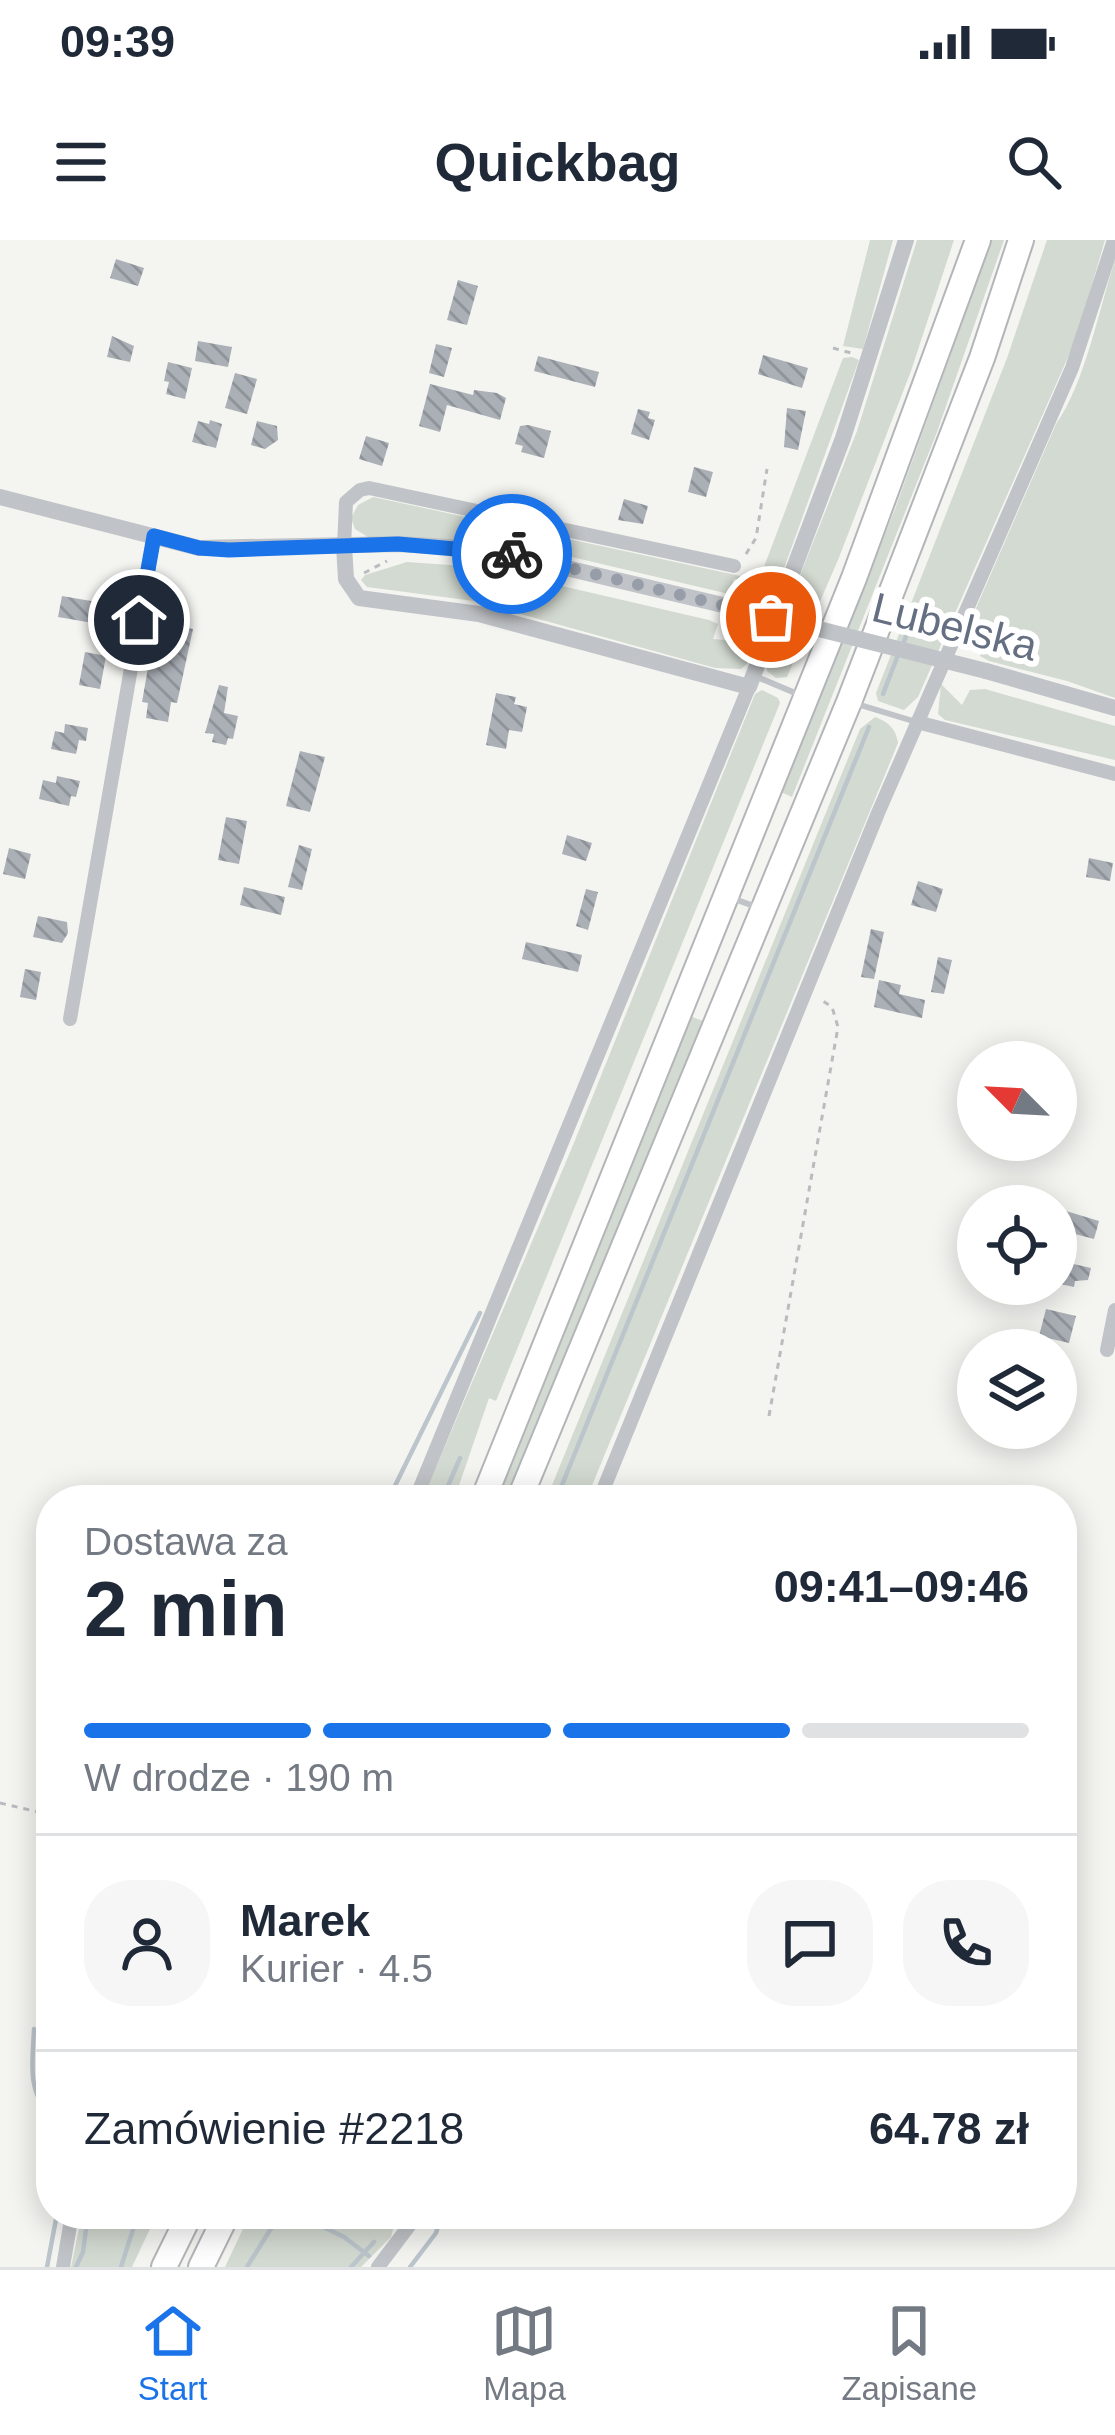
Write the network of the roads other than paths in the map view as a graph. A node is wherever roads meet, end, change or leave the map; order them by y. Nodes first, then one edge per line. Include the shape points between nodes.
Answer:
1 (906, 240) edge
2 (978, 240) edge
3 (1022, 240) edge
4 (1114, 240) edge
5 (0, 497) edge
6 (154, 536) junction
7 (344, 546) junction
8 (734, 566) road end
9 (752, 681) junction
10 (807, 698) junction
11 (849, 702) junction
12 (1115, 707) edge
13 (917, 722) junction
14 (1115, 774) edge
15 (726, 895) junction
16 (763, 909) junction
17 (70, 1019) dead end
18 (1115, 1310) edge
19 (1107, 1350) dead end
20 (421, 1485) edge
21 (489, 1485) edge
22 (525, 1485) edge
23 (604, 1485) edge
24 (71, 2229) edge
25 (183, 2229) edge
26 (219, 2229) edge
27 (407, 2229) edge
28 (62, 2267) edge
29 (164, 2267) edge
30 (201, 2267) edge
31 (378, 2267) edge

1 - 9 street
2 - 10 highway
3 - 11 highway
4 - 13 street via 1072,368
5 - 6 street, Lubelska
6 - 7 street, Lubelska via 229,550
6 - 17 street
7 - 8 street via 346,502 369,488
7 - 9 street via 346,579 367,600 479,614
7 - 12 street, Lubelska, bridge via 486,549
9 - 10 lane
9 - 20 street
10 - 15 highway
11 - 13 lane
11 - 16 highway
13 - 14 street
13 - 23 street
15 - 16 lane
15 - 21 highway
16 - 22 highway
18 - 19 street
24 - 28 street
25 - 29 highway
26 - 30 highway
27 - 31 street

